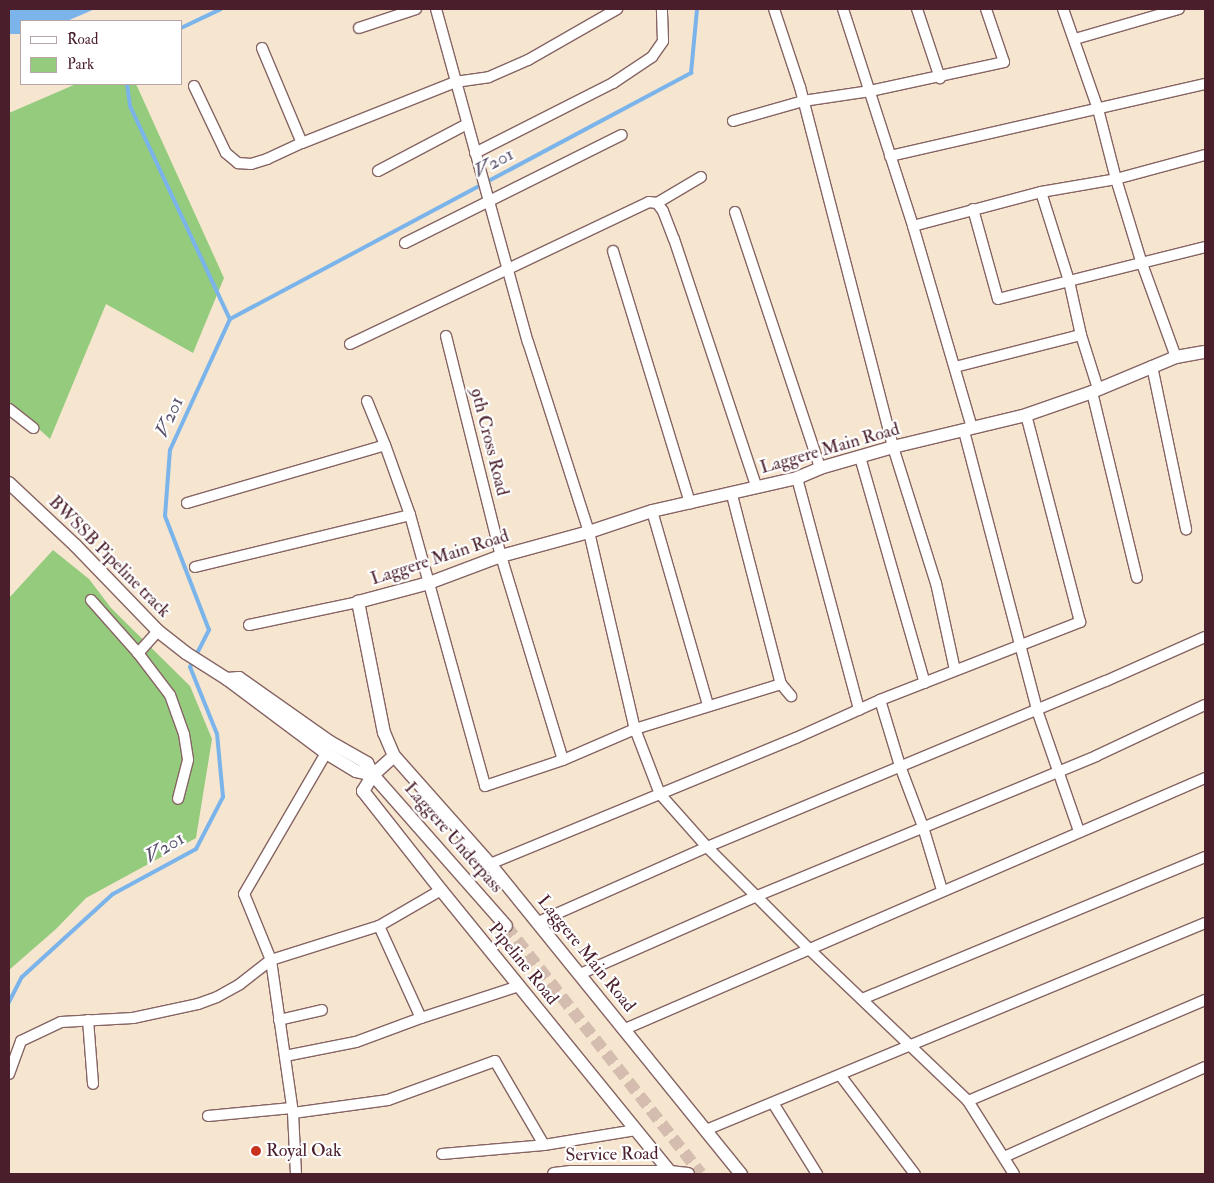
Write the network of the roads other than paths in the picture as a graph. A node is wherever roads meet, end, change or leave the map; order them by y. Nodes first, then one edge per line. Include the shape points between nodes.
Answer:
1 (416, 9) edge
2 (436, 9) edge
3 (617, 9) edge
4 (662, 9) edge
5 (774, 9) edge
6 (843, 9) edge
7 (917, 9) edge
8 (986, 9) edge
9 (1063, 9) edge
10 (1180, 9) edge
11 (360, 28) dead end
12 (1075, 39) junction
13 (262, 48) dead end
14 (940, 78) junction
15 (455, 82) junction
16 (1205, 84) edge
17 (194, 86) dead end
18 (870, 91) junction
19 (803, 101) junction
20 (1098, 109) junction
21 (734, 121) dead end
22 (467, 124) junction
23 (622, 135) dead end
24 (302, 143) junction
25 (475, 153) junction
26 (1205, 155) edge
27 (890, 156) junction
28 (378, 171) dead end
29 (701, 177) dead end
30 (1116, 179) junction
31 (1041, 192) junction
32 (488, 200) junction
33 (657, 203) junction
34 (973, 209) junction
35 (735, 212) dead end
36 (913, 226) junction
37 (405, 243) dead end
38 (1205, 247) edge
39 (612, 251) dead end
40 (1141, 261) junction
41 (508, 268) junction
42 (1069, 281) junction
43 (1081, 335) junction
44 (446, 336) dead end
45 (350, 344) dead end
46 (1205, 352) edge
47 (1176, 357) junction
48 (1152, 366) junction
49 (955, 367) junction
50 (1095, 391) junction
51 (367, 401) dead end
52 (9, 409) edge
53 (1026, 415) junction
54 (33, 428) dead end
55 (968, 430) junction
56 (386, 445) junction
57 (893, 447) junction
58 (860, 457) junction
59 (820, 468) junction
60 (798, 478) junction
61 (9, 483) edge
62 (756, 488) junction
63 (732, 495) junction
64 (186, 503) dead end
65 (690, 503) junction
66 (652, 510) junction
67 (410, 515) junction
68 (1186, 529) dead end
69 (589, 532) junction
70 (501, 556) junction
71 (195, 567) dead end
72 (1137, 578) dead end
73 (429, 583) junction
74 (91, 600) dead end
75 (358, 602) junction
76 (249, 625) dead end
77 (158, 631) junction
78 (1205, 637) edge
79 (1018, 646) junction
80 (138, 654) junction
81 (955, 670) junction
82 (227, 679) junction
83 (925, 683) junction
84 (781, 684) junction
85 (791, 696) dead end
86 (880, 700) junction
87 (708, 705) junction
88 (1205, 705) edge
89 (859, 710) junction
90 (1037, 710) junction
91 (635, 729) junction
92 (326, 753) junction
93 (394, 756) junction
94 (563, 760) junction
95 (900, 766) junction
96 (1058, 772) junction
97 (373, 774) junction
98 (1205, 778) edge
99 (660, 794) junction
100 (178, 799) dead end
101 (924, 827) junction
102 (1079, 832) junction
103 (707, 847) junction
104 (1205, 857) edge
105 (490, 864) junction
106 (441, 890) junction
107 (942, 890) junction
108 (758, 896) junction
109 (538, 922) junction
110 (1205, 923) edge
111 (380, 926) junction
112 (506, 926) tunnel mouth
113 (808, 948) junction
114 (271, 960) junction
115 (580, 974) junction
116 (519, 986) junction
117 (862, 999) junction
118 (1205, 1000) edge
119 (322, 1010) dead end
120 (421, 1018) junction
121 (88, 1020) junction
122 (279, 1020) junction
123 (625, 1029) junction
124 (910, 1046) junction
125 (285, 1056) junction
126 (1205, 1067) edge
127 (9, 1074) edge
128 (840, 1075) junction
129 (93, 1084) dead end
130 (968, 1101) junction
131 (773, 1102) junction
132 (292, 1110) junction
133 (208, 1116) dead end
134 (636, 1130) junction
135 (706, 1130) junction
136 (544, 1145) junction
137 (442, 1154) dead end
138 (1004, 1157) junction
139 (670, 1172) junction
140 (296, 1174) edge
141 (554, 1174) edge
142 (688, 1174) edge
143 (741, 1174) edge
144 (817, 1174) edge
145 (915, 1174) edge
146 (1014, 1174) edge

1 - 11 street
2 - 15 street
3 - 15 street via 528,60 489,77
4 - 25 street via 662,41 652,57 613,83
5 - 19 street
6 - 18 street
7 - 14 street
8 - 14 street via 1004,62
9 - 12 street
10 - 12 street
12 - 20 street
13 - 24 street
14 - 18 street
15 - 22 street
15 - 24 street
16 - 20 street
17 - 24 street via 226,153 238,163 251,164 267,159
18 - 19 street
18 - 27 street
19 - 21 street
19 - 57 street
20 - 27 street
20 - 30 street
22 - 25 street
22 - 28 street
23 - 32 street
25 - 32 street
26 - 30 street
27 - 36 street
29 - 33 street
30 - 31 street
30 - 40 street
31 - 34 street
31 - 42 street
32 - 37 street
32 - 41 street
33 - 41 street via 649,202
33 - 62 street via 674,239
34 - 36 street
34 - 42 street via 998,299
35 - 59 street
36 - 49 street
38 - 40 street
39 - 65 street
40 - 42 street
40 - 47 street
41 - 45 street
41 - 69 street via 528,342
42 - 43 street
43 - 49 street
43 - 50 street
44 - 70 street, 9th Cross Road
46 - 47 street, Laggere Main Road
47 - 48 street, Laggere Main Road
48 - 50 street, Laggere Main Road
48 - 68 street
49 - 55 street
50 - 53 street, Laggere Main Road
50 - 72 street
51 - 56 street
52 - 54 street
53 - 55 street, Laggere Main Road
53 - 79 street via 1080,622
55 - 57 street, Laggere Main Road
55 - 79 street
56 - 64 street
56 - 67 street
57 - 58 street, Laggere Main Road
57 - 81 street via 936,583
58 - 59 street, Laggere Main Road
58 - 83 street
59 - 60 street, Laggere Main Road
60 - 62 street, Laggere Main Road
60 - 89 street
61 - 77 street, BWSSB Pipeline track via 75,545
62 - 63 street, Laggere Main Road
63 - 65 street, Laggere Main Road
63 - 84 street
65 - 66 street, Laggere Main Road
66 - 69 street, Laggere Main Road
66 - 87 street
67 - 71 street
67 - 73 street
69 - 70 street, Laggere Main Road
69 - 91 street
70 - 73 street, Laggere Main Road
70 - 94 street, 9th Cross Road
73 - 75 street, Laggere Main Road
73 - 94 street via 485,786
74 - 80 street
75 - 76 street
75 - 93 street, Laggere Main Road via 384,733
77 - 80 street
77 - 82 street, BWSSB Pipeline track
78 - 90 street
79 - 81 street
79 - 90 street
80 - 100 street via 170,695 184,734 188,760
81 - 83 street
82 - 92 street
82 - 97 street via 239,678 330,742 367,763
83 - 86 street
84 - 85 street
84 - 87 street
86 - 89 street
86 - 95 street
87 - 91 street
88 - 96 street
89 - 99 street
90 - 95 street
90 - 96 street
91 - 94 street
91 - 99 street
92 - 97 street via 356,771
92 - 114 street via 244,894
93 - 97 street
93 - 105 street, Laggere Main Road
95 - 101 street
95 - 103 street
96 - 101 street
96 - 102 street
97 - 106 street, Pipeline Road via 363,791
97 - 112 street, Laggere Underpass
98 - 102 street
99 - 103 street
99 - 105 street
101 - 107 street
101 - 108 street
102 - 107 street
103 - 108 street
103 - 109 street
104 - 117 street
105 - 109 street, Laggere Main Road
106 - 111 street
106 - 116 street, Pipeline Road
107 - 113 street
108 - 113 street
108 - 115 street
109 - 115 street, Laggere Main Road
110 - 124 street
111 - 114 street
111 - 120 street
113 - 117 street
113 - 123 street
114 - 121 street via 240,984 198,1004 133,1018
114 - 122 street
115 - 123 street, Laggere Main Road
116 - 120 street
116 - 134 street, Pipeline Road
117 - 124 street
118 - 130 street
119 - 122 street
120 - 125 street via 356,1042
121 - 127 street via 61,1022 21,1042
121 - 129 street
122 - 125 street
123 - 135 street, Laggere Main Road
124 - 128 street
124 - 130 street
125 - 132 street
126 - 138 street
128 - 131 street
128 - 145 street
130 - 138 street
131 - 135 street
131 - 144 street
132 - 133 street
132 - 136 street via 388,1100 495,1061
132 - 140 street
134 - 136 street
134 - 139 street, Pipeline Road
135 - 143 street, Laggere Main Road
136 - 137 street
138 - 146 street
139 - 141 street, Service Road
139 - 142 street, Service Road

